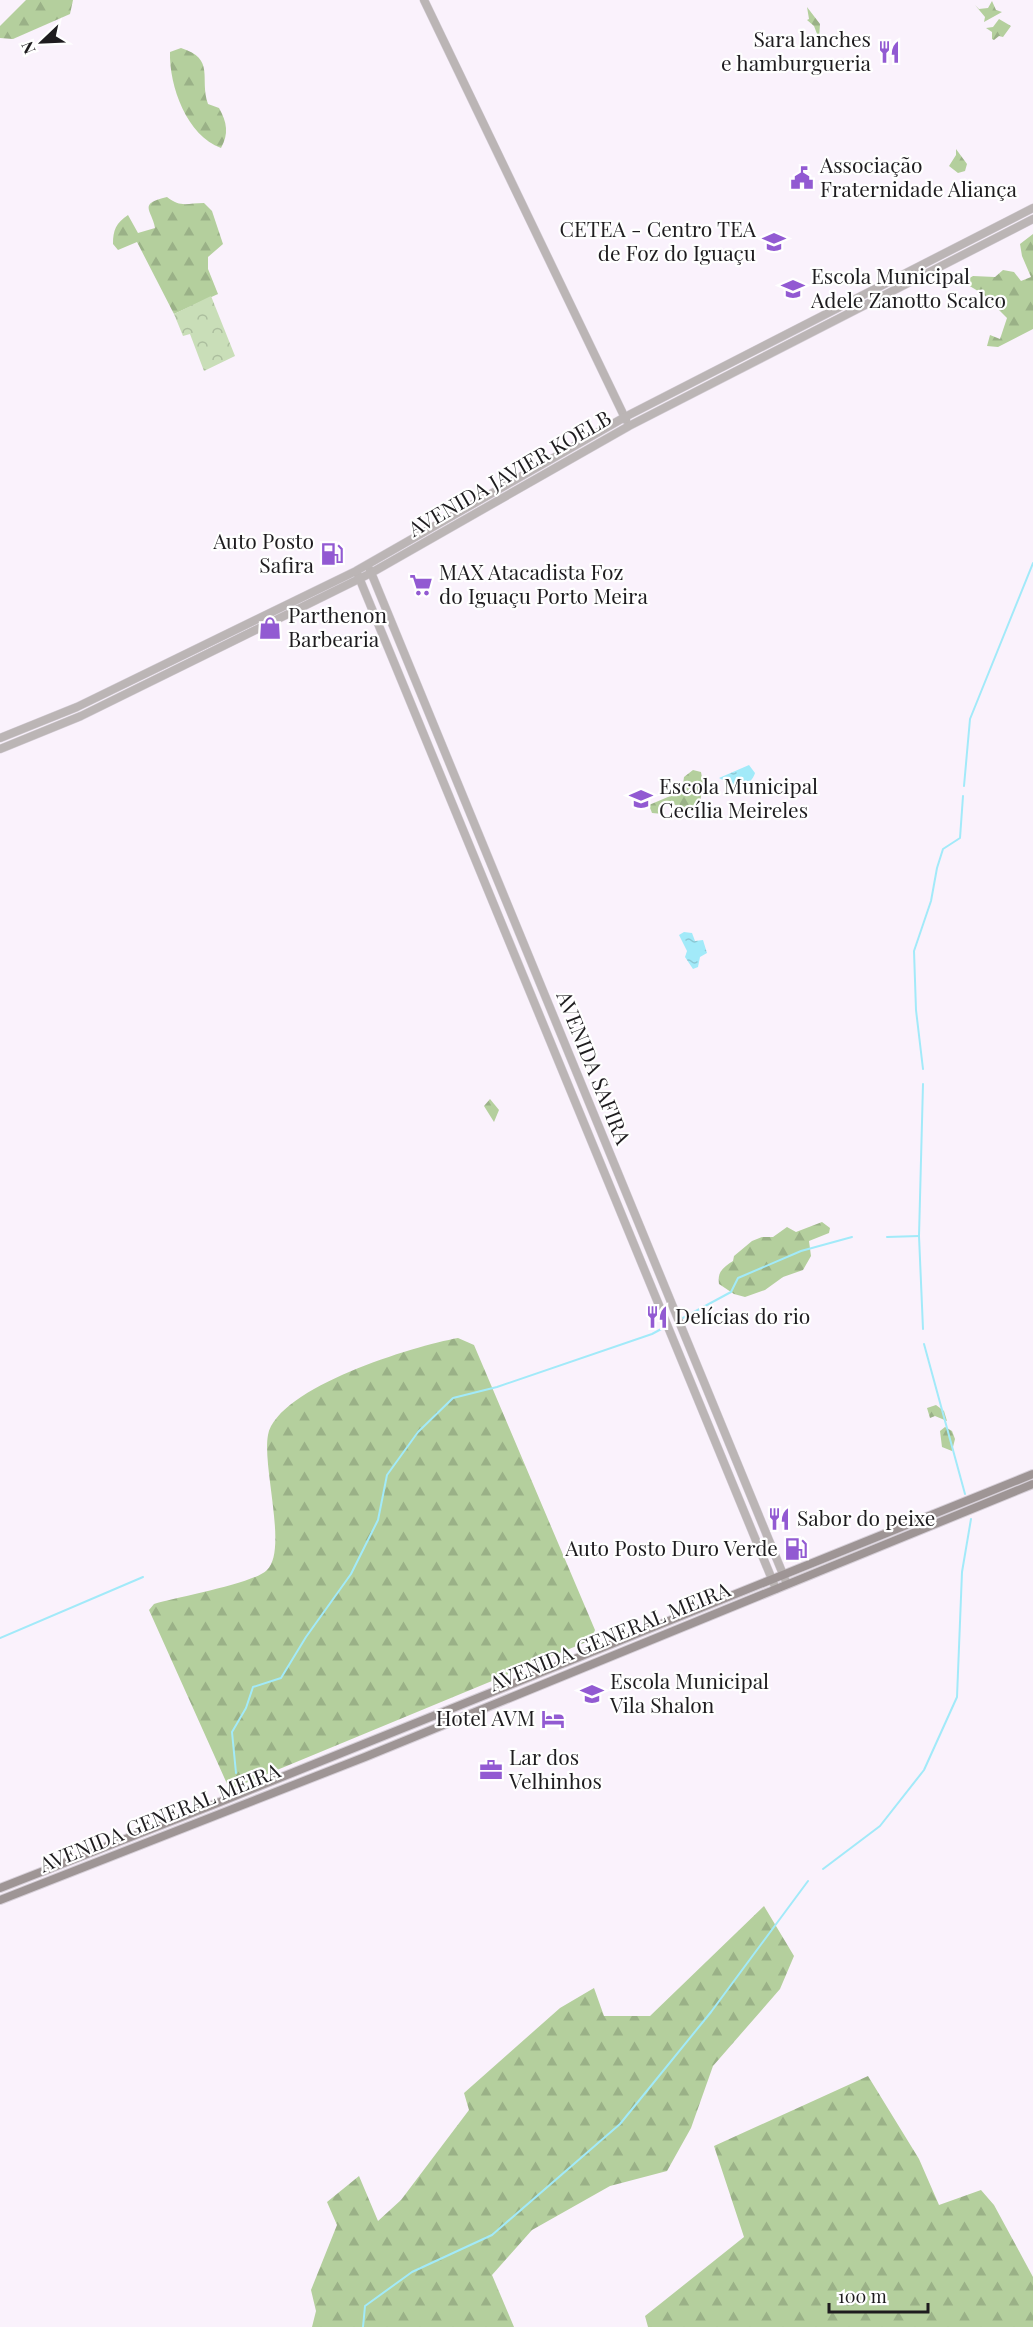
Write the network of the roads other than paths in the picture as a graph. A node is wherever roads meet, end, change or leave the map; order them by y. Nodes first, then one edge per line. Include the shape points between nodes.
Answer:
1 (423, 0) edge
2 (1033, 208) edge
3 (1033, 219) edge
4 (625, 417) junction
5 (630, 426) junction
6 (367, 565) junction
7 (371, 573) junction
8 (358, 575) junction
9 (0, 738) edge
10 (0, 750) edge
11 (473, 821) junction
12 (461, 827) junction
13 (1033, 1474) edge
14 (1033, 1485) edge
15 (783, 1575) junction
16 (772, 1580) junction
17 (787, 1584) junction
18 (776, 1589) junction
19 (604, 1645) junction
20 (609, 1656) junction
21 (71, 1861) junction
22 (75, 1872) junction
23 (0, 1888) edge
24 (0, 1900) edge

1 - 4 street
2 - 4 street, AVENIDA JAVIER KOELB
3 - 5 street, AVENIDA JAVIER KOELB
4 - 5 street
4 - 6 street, AVENIDA JAVIER KOELB
5 - 7 street, AVENIDA JAVIER KOELB
6 - 7 street, AVENIDA SAFIRA
6 - 8 street, AVENIDA JAVIER KOELB
7 - 8 street, AVENIDA JAVIER KOELB
7 - 11 street, AVENIDA SAFIRA
8 - 9 street, AVENIDA JAVIER KOELB via 77,707
8 - 10 street, AVENIDA JAVIER KOELB via 81,716
8 - 12 street, AVENIDA SAFIRA
11 - 12 street
11 - 15 street, AVENIDA SAFIRA
12 - 16 street, AVENIDA SAFIRA
13 - 15 main road, AVENIDA GENERAL MEIRA
14 - 17 main road, AVENIDA GENERAL MEIRA
15 - 16 main road, AVENIDA GENERAL MEIRA
15 - 17 street, AVENIDA SAFIRA
16 - 18 street, AVENIDA SAFIRA
16 - 19 main road, AVENIDA GENERAL MEIRA
17 - 18 main road, AVENIDA GENERAL MEIRA
18 - 20 main road, AVENIDA GENERAL MEIRA
19 - 20 main road
19 - 21 main road, AVENIDA GENERAL MEIRA
20 - 22 main road, AVENIDA GENERAL MEIRA
21 - 22 main road
21 - 23 main road, AVENIDA GENERAL MEIRA
22 - 24 main road, AVENIDA GENERAL MEIRA

